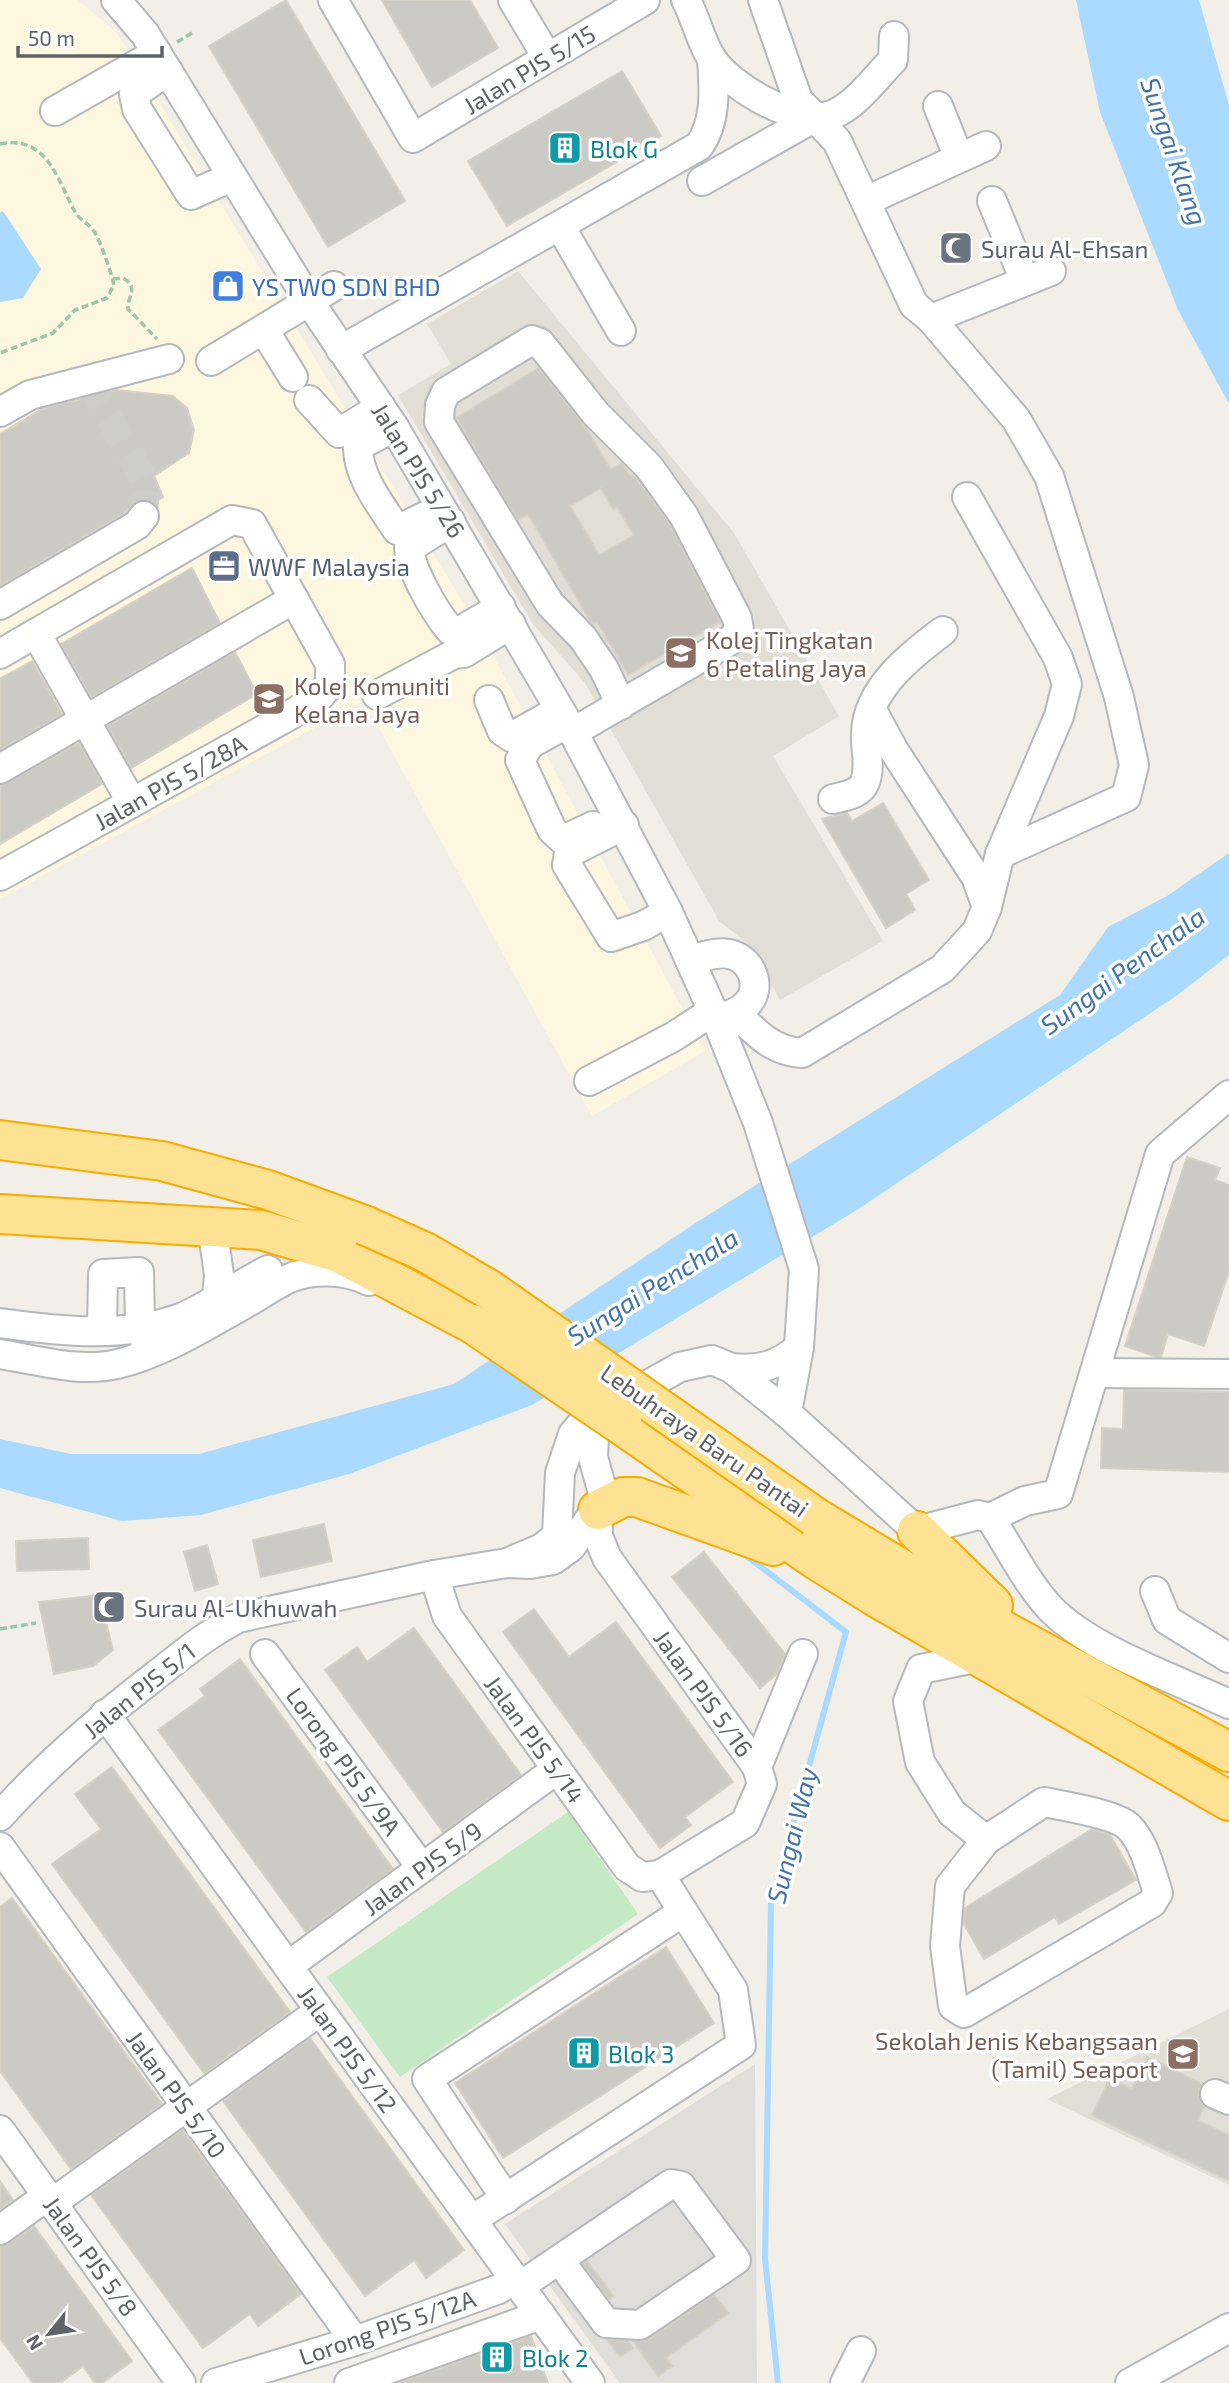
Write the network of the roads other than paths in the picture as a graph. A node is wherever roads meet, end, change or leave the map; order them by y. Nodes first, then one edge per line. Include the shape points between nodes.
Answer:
1 (116, 0) edge
2 (333, 0) edge
3 (513, 0) edge
4 (645, 0) edge
5 (686, 0) edge
6 (763, 0) edge
7 (894, 36) dead end
8 (547, 57) junction
9 (712, 59) junction
10 (162, 62) junction
11 (938, 106) dead end
12 (55, 111) dead end
13 (815, 117) junction
14 (986, 146) dead end
15 (959, 159) junction
16 (232, 177) junction
17 (702, 181) dead end
18 (866, 201) junction
19 (992, 201) dead end
20 (560, 226) junction
21 (1051, 271) dead end
22 (1025, 281) junction
23 (334, 286) dead end
24 (309, 301) junction
25 (931, 319) junction
26 (264, 330) junction
27 (621, 331) dead end
28 (341, 350) junction
29 (169, 359) road end
30 (211, 361) dead end
31 (293, 377) dead end
32 (309, 400) dead end
33 (0, 412) edge
34 (388, 417) junction
35 (967, 497) dead end
36 (446, 515) junction
37 (145, 516) dead end
38 (294, 599) junction
39 (0, 605) edge
40 (506, 615) junction
41 (943, 631) dead end
42 (36, 633) junction
43 (0, 654) edge
44 (377, 695) dead end
45 (489, 700) dead end
46 (621, 705) junction
47 (872, 710) junction
48 (85, 720) junction
49 (567, 721) junction
50 (0, 769) edge
51 (832, 799) dead end
52 (132, 803) junction
53 (620, 819) junction
54 (1000, 854) junction
55 (0, 876) edge
56 (987, 907) junction
57 (668, 912) junction
58 (690, 960) junction
59 (721, 1014) junction
60 (589, 1082) dead end
61 (1229, 1095) edge
62 (0, 1140) edge
63 (0, 1214) edge
64 (212, 1225) junction
65 (314, 1245) junction
66 (217, 1297) junction
67 (469, 1322) junction
68 (0, 1323) edge
69 (102, 1329) junction
70 (145, 1340) junction
71 (799, 1348) junction
72 (0, 1354) edge
73 (731, 1368) junction
74 (1095, 1373) junction
75 (1229, 1374) edge
76 (604, 1408) junction
77 (787, 1412) junction
78 (818, 1444) junction
79 (559, 1485) junction
80 (598, 1510) junction
81 (990, 1518) junction
82 (917, 1531) junction
83 (761, 1533) junction
84 (561, 1556) junction
85 (607, 1558) junction
86 (507, 1563) junction
87 (434, 1575) junction
88 (1156, 1591) dead end
89 (994, 1645) junction
90 (265, 1654) dead end
91 (803, 1654) dead end
92 (1229, 1658) edge
93 (1229, 1704) edge
94 (105, 1714) junction
95 (1229, 1752) edge
96 (757, 1767) junction
97 (557, 1769) junction
98 (1229, 1801) edge
99 (0, 1816) edge
100 (986, 1840) junction
101 (0, 1847) edge
102 (422, 1868) junction
103 (660, 1875) junction
104 (683, 1912) junction
105 (288, 1966) junction
106 (320, 2011) junction
107 (187, 2107) junction
108 (0, 2130) edge
109 (50, 2199) junction
110 (506, 2199) junction
111 (472, 2220) junction
112 (0, 2230) edge
113 (560, 2261) junction
114 (517, 2283) junction
115 (541, 2315) junction
116 (1229, 2328) edge
117 (355, 2341) junction
118 (861, 2351) dead end
119 (181, 2383) edge
120 (216, 2383) edge
121 (349, 2383) edge
122 (590, 2383) edge
123 (845, 2383) edge
124 (1130, 2383) edge

1 - 10 street, Jalan PJS 5/26
2 - 8 street, Jalan PJS 5/15 via 413,138
3 - 8 street
4 - 8 street, Jalan PJS 5/15
5 - 9 street
6 - 13 street via 798,100
7 - 13 street via 893,60 850,103 833,115
9 - 13 street via 743,89 765,102
9 - 20 street via 715,94 706,136 699,146
10 - 12 street
10 - 16 street, Jalan PJS 5/26
10 - 16 street via 134,94 136,109 191,195
11 - 15 street
13 - 17 street
13 - 18 street via 837,141
14 - 15 street
15 - 18 street
16 - 24 street, Jalan PJS 5/26
18 - 25 street via 914,305
19 - 22 street
20 - 27 street
20 - 28 street
21 - 22 street
22 - 25 street
23 - 24 street
24 - 26 street
24 - 28 street, Jalan PJS 5/26
25 - 54 street via 1016,419 1049,476 1119,697 1134,765 1126,797
26 - 30 street
26 - 31 street
28 - 34 street, Jalan PJS 5/26
29 - 33 street via 30,395
32 - 34 street via 339,433
34 - 36 street, Jalan PJS 5/26
34 - 36 street via 358,446 360,467 379,501 397,530
35 - 54 street via 1058,657 1067,684 1059,716
36 - 40 street, Jalan PJS 5/26
36 - 40 street via 409,548 410,559 440,618 458,632
37 - 39 street
38 - 42 street, Jalan PJS 5/28A via 252,524 232,520
38 - 48 street
38 - 52 street, Jalan PJS 5/28A via 330,664 330,684 292,714
40 - 44 street via 464,653
40 - 49 street, Jalan PJS 5/26
41 - 47 street via 895,670
42 - 43 street, Jalan PJS 5/28A
42 - 48 street
45 - 49 street via 502,731 511,737
46 - 46 street via 731,640 738,631 737,618 684,516 649,467 596,414 540,343 532,341 446,392 439,422 550,604 583,638 604,669
46 - 49 street
47 - 51 street via 865,731 868,770 864,785 855,794
47 - 56 street via 976,877
48 - 50 street
48 - 52 street
49 - 53 street, Jalan PJS 5/26
49 - 53 street via 530,744 520,760 552,830 563,840
52 - 55 street, Jalan PJS 5/28A
53 - 57 street, Jalan PJS 5/26
53 - 57 street via 569,853 567,865 611,937
54 - 56 street
56 - 59 street via 977,932 942,969 802,1053 783,1051
57 - 58 street, Jalan PJS 5/26
58 - 59 street, Jalan PJS 5/26
58 - 59 street via 722,953 748,965 755,984 749,1003
59 - 60 street
59 - 71 street, Jalan PJS 5/26 via 804,1269
61 - 74 street via 1160,1154
62 - 89 highway, Lebuhraya Baru Pantai, bridge via 162,1161 268,1190 425,1252 490,1290
63 - 64 highway, Lebuhraya Baru Pantai
64 - 65 highway, Lebuhraya Baru Pantai via 261,1230
64 - 66 street via 219,1275
65 - 66 street
65 - 67 highway, Lebuhraya Baru Pantai via 339,1253
66 - 70 street via 185,1316 155,1326
67 - 70 street via 356,1275 328,1271 290,1278 216,1321
67 - 83 highway, Lebuhraya Baru Pantai, bridge
68 - 69 street via 52,1330
69 - 70 street
69 - 70 street via 103,1274 139,1272
70 - 72 street via 114,1365 78,1367
71 - 73 street via 788,1358 754,1370
71 - 77 street
71 - 78 street
73 - 76 street, Jalan PJS 5/1 via 719,1360 698,1361
73 - 77 street
74 - 75 street
74 - 81 street via 1058,1494 1025,1501
76 - 79 street, Jalan PJS 5/1 via 573,1434
76 - 80 street via 593,1436 593,1457 604,1491
77 - 78 street
78 - 82 street
79 - 80 street via 572,1507
79 - 86 street, Jalan PJS 5/1 via 557,1536
80 - 83 highway via 623,1497 637,1497
80 - 84 street
80 - 85 street, Jalan PJS 5/16 via 598,1536
81 - 82 street via 978,1515
81 - 93 street via 1051,1608 1091,1639
82 - 89 highway via 992,1603
83 - 89 highway, Lebuhraya Baru Pantai
84 - 85 street via 582,1553
84 - 86 street, Jalan PJS 5/1 via 530,1564
85 - 96 street, Jalan PJS 5/16
86 - 87 street, Jalan PJS 5/1
87 - 94 street, Jalan PJS 5/1 via 237,1618 212,1631
87 - 97 street, Jalan PJS 5/14 via 447,1616
88 - 92 street via 1167,1620
89 - 95 highway, Lebuhraya Baru Pantai
89 - 98 highway, Lebuhraya Baru Pantai
89 - 100 street via 921,1669 908,1701 920,1762 952,1813
90 - 102 street, Lorong PJS 5/9A
91 - 96 street
94 - 99 street, Jalan PJS 5/1 via 37,1775
94 - 105 street, Jalan PJS 5/12
96 - 103 street, Jalan PJS 5/16 via 762,1784 745,1823
97 - 102 street, Jalan PJS 5/9
97 - 103 street, Jalan PJS 5/14 via 627,1867 642,1877
100 - 100 street via 1044,1802 1089,1811 1128,1826 1147,1859 1158,1893 1152,1903 964,2013 953,2006 945,1946 950,1886
101 - 107 street, Jalan PJS 5/10
102 - 105 street, Jalan PJS 5/9
103 - 104 street
104 - 110 street via 733,1990 741,2045
104 - 110 street via 427,2079
105 - 106 street, Jalan PJS 5/12
106 - 107 street
106 - 111 street, Jalan PJS 5/12
107 - 109 street
107 - 117 street, Jalan PJS 5/10
108 - 109 street, Jalan PJS 5/8
109 - 112 street
109 - 119 street, Jalan PJS 5/8
110 - 111 street
111 - 114 street, Jalan PJS 5/12
113 - 113 street, Lorong PJS 5/12A via 671,2185 681,2186 736,2260 640,2325 606,2323
113 - 114 street, Lorong PJS 5/12A
114 - 115 street, Jalan PJS 5/12
114 - 117 street, Lorong PJS 5/12A
115 - 121 street
115 - 122 street, Jalan PJS 5/12
116 - 124 street
117 - 120 street, Lorong PJS 5/12A
118 - 123 street

